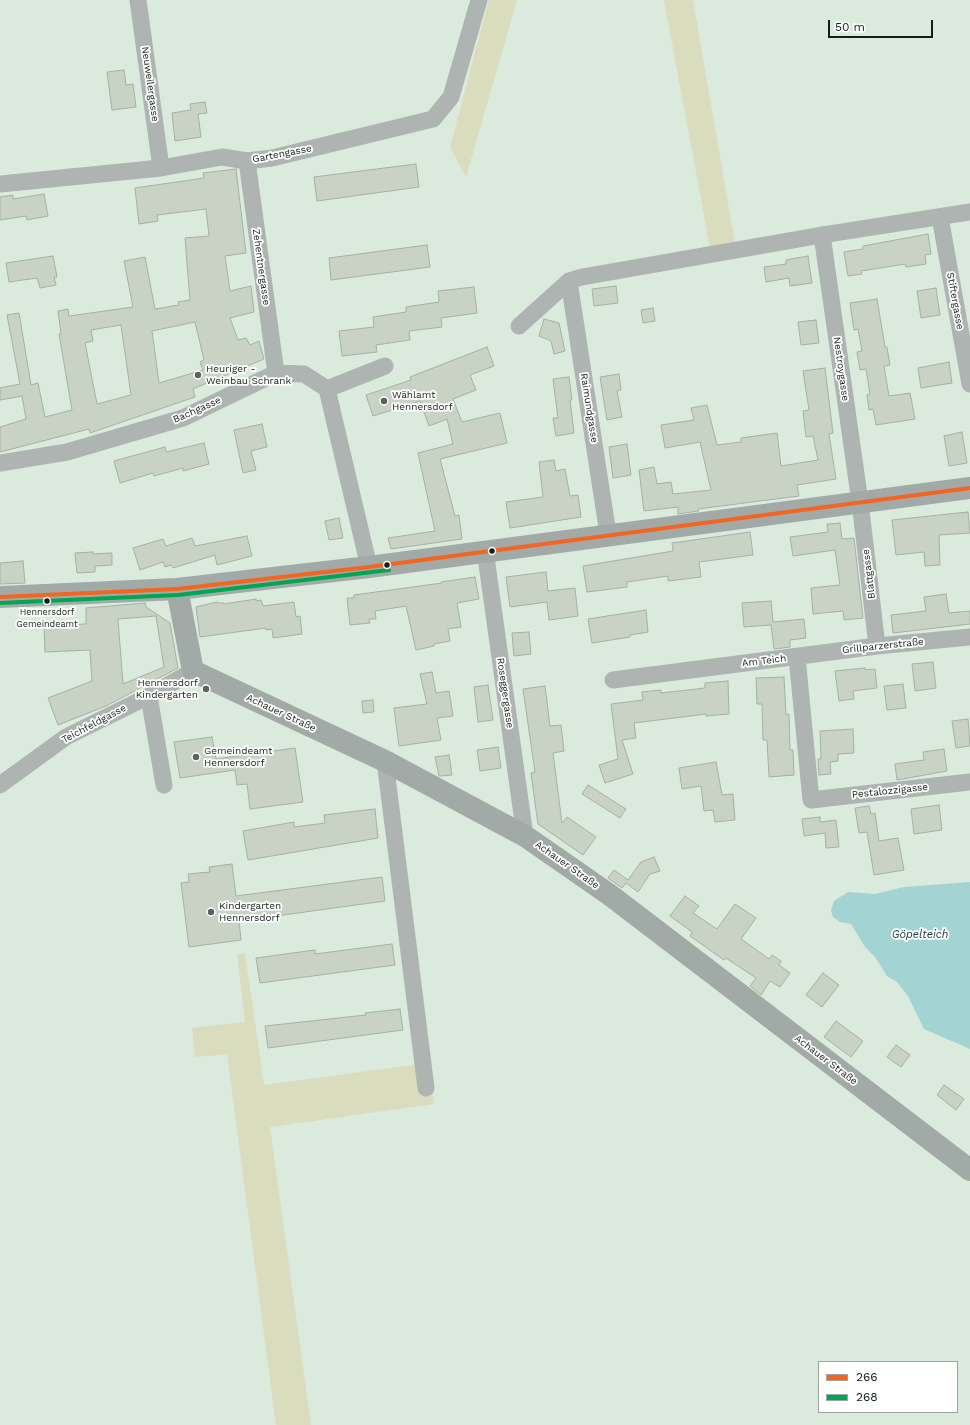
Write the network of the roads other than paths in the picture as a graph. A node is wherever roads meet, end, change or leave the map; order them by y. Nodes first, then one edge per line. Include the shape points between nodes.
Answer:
1 (138, 0) edge
2 (479, 0) edge
3 (247, 161) junction
4 (161, 168) junction
5 (0, 184) edge
6 (970, 212) edge
7 (940, 217) junction
8 (822, 235) junction
9 (569, 281) junction
10 (519, 326) dead end
11 (385, 366) dead end
12 (276, 373) junction
13 (970, 384) edge
14 (327, 389) junction
15 (0, 463) edge
16 (970, 488) edge
17 (860, 502) junction
18 (608, 534) junction
19 (485, 550) junction
20 (369, 566) junction
21 (178, 589) junction
22 (0, 596) edge
23 (970, 637) edge
24 (877, 646) junction
25 (797, 656) junction
26 (193, 671) junction
27 (612, 680) dead end
28 (149, 696) junction
29 (385, 761) junction
30 (970, 782) edge
31 (0, 785) edge
32 (164, 785) dead end
33 (811, 800) joint
34 (525, 836) junction
35 (426, 1088) dead end
36 (970, 1170) edge

1 - 4 street, Neuweilergasse
2 - 3 street, Gartengasse via 451,97 433,119 272,158
3 - 4 street, Gartengasse via 222,157
3 - 12 street, Zehentnergasse
4 - 5 street, Gartengasse
6 - 7 street
7 - 8 street
7 - 13 street, Stiftergasse
8 - 9 street
8 - 17 street, Nestroygasse
9 - 10 street
9 - 18 street, Raimundgasse
11 - 14 street
12 - 14 street, Bachgasse via 304,374
12 - 15 street, Bachgasse via 184,418 67,452
14 - 20 street
16 - 17 street
17 - 18 street
17 - 24 street, Blattgasse
18 - 19 street
19 - 20 street
19 - 34 street, Roseggergasse
20 - 21 street
21 - 22 street
21 - 26 street
23 - 24 street, Grillparzerstraße
24 - 25 street, Grillparzerstraße
25 - 27 street, Am Teich
25 - 33 street, Am Teich
26 - 28 street, Teichfeldgasse
26 - 29 street, Achauer Straße
28 - 31 street, Teichfeldgasse via 66,738
28 - 32 street
29 - 34 street, Achauer Straße
29 - 35 street
30 - 33 street, Pestalozzigasse
34 - 36 street, Achauer Straße via 610,895

